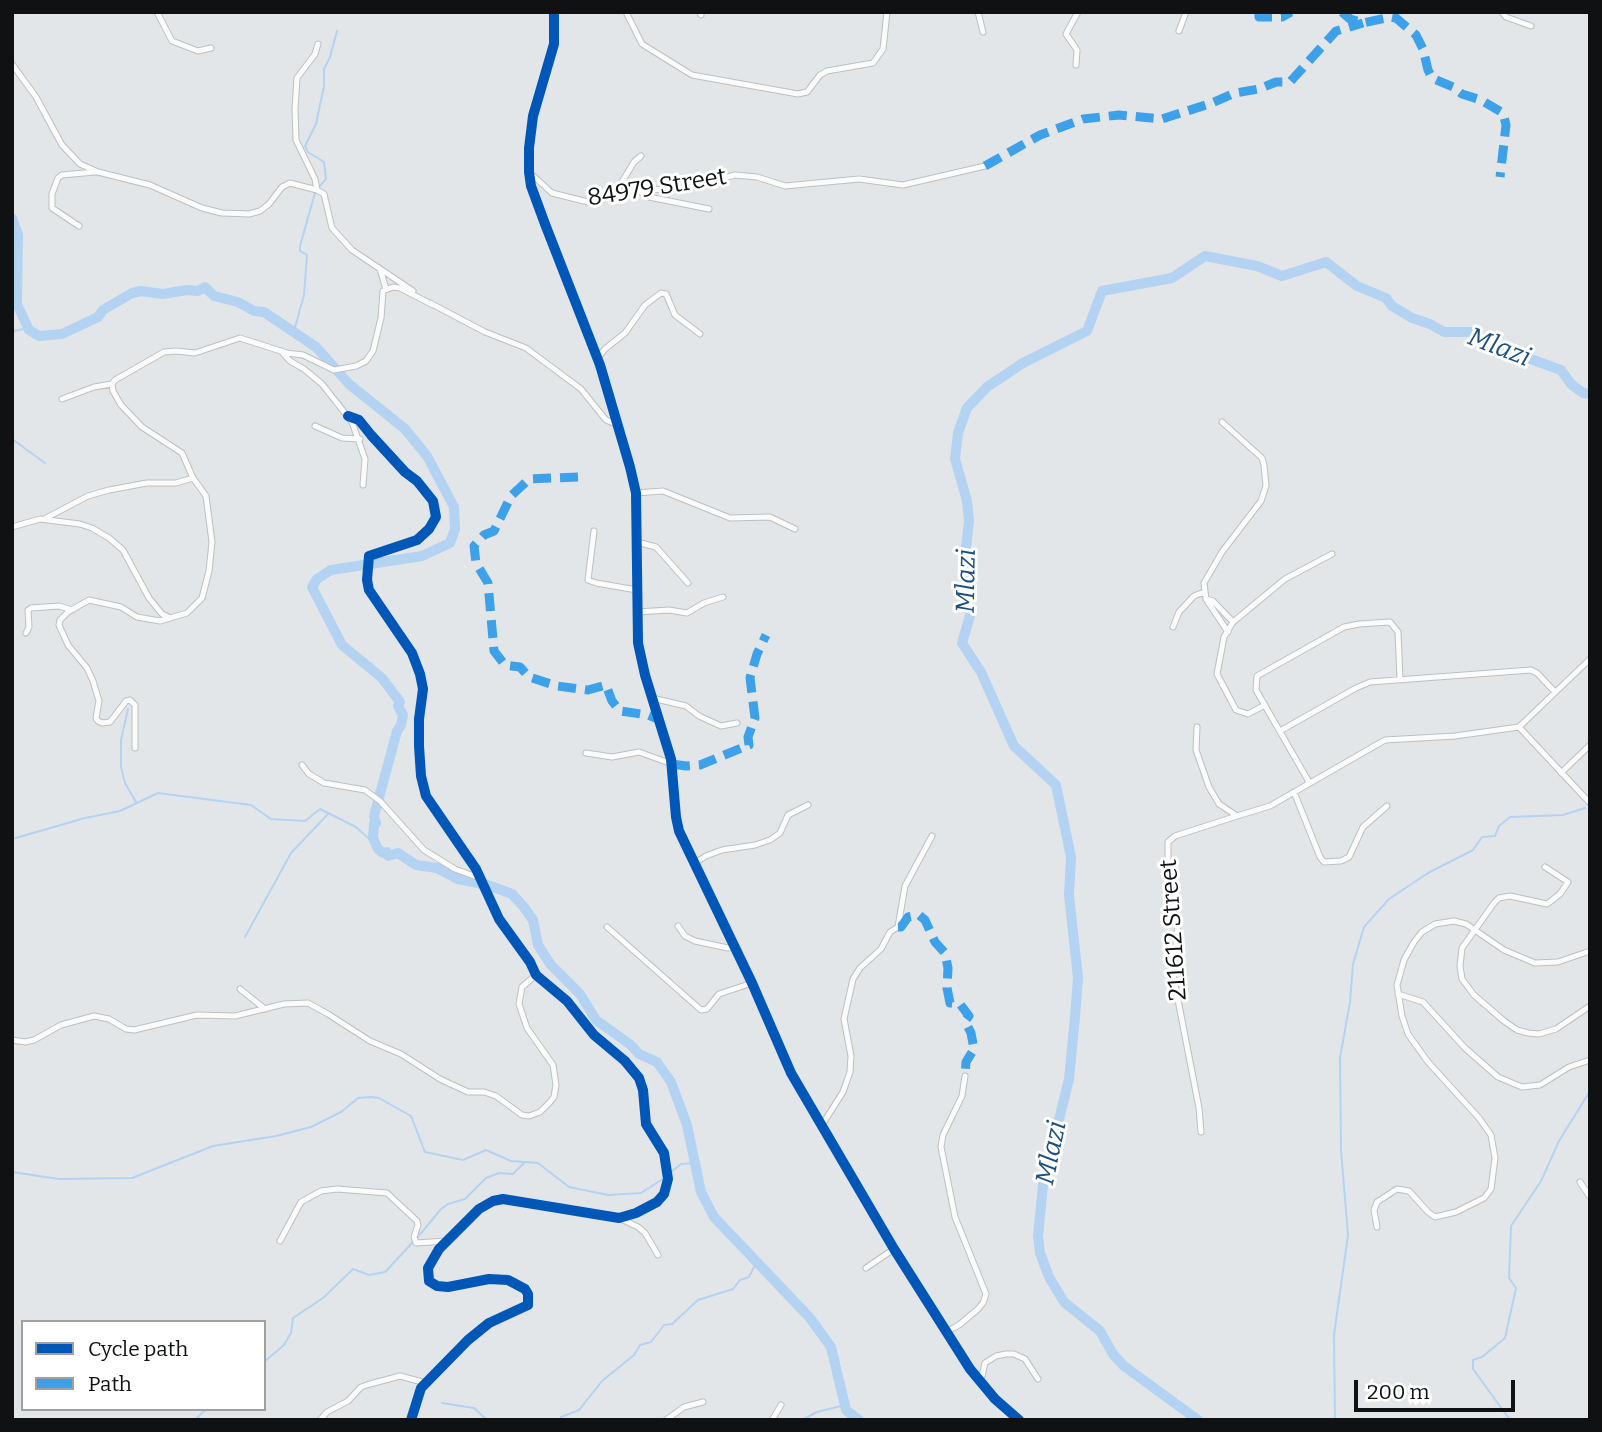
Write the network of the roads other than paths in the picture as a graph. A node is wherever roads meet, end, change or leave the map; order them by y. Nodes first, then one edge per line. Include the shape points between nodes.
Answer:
1 (157, 12) edge
2 (554, 12) edge
3 (626, 12) edge
4 (887, 12) edge
5 (978, 12) edge
6 (1078, 12) edge
7 (1186, 12) edge
8 (1502, 12) edge
9 (1531, 26) dead end
10 (1179, 31) dead end
11 (983, 32) dead end
12 (318, 44) dead end
13 (211, 48) dead end
14 (12, 64) edge
15 (1076, 65) dead end
16 (641, 156) dead end
17 (985, 166) dead end
18 (98, 172) junction
19 (529, 172) junction
20 (317, 190) junction
21 (637, 190) junction
22 (614, 195) junction
23 (709, 209) dead end
24 (79, 226) dead end
25 (380, 269) junction
26 (386, 289) junction
27 (433, 305) junction
28 (700, 334) dead end
29 (281, 351) junction
30 (597, 359) junction
31 (112, 384) junction
32 (62, 399) dead end
33 (348, 416) junction
34 (1222, 422) dead end
35 (618, 425) junction
36 (315, 426) dead end
37 (360, 439) junction
38 (193, 478) junction
39 (363, 485) dead end
40 (636, 493) junction
41 (43, 519) junction
42 (12, 527) edge
43 (795, 529) dead end
44 (594, 531) dead end
45 (637, 542) junction
46 (1332, 554) dead end
47 (688, 583) dead end
48 (637, 590) junction
49 (1205, 596) junction
50 (723, 597) dead end
51 (72, 610) junction
52 (637, 612) junction
53 (170, 618) junction
54 (1233, 622) junction
55 (1173, 627) dead end
56 (1228, 632) junction
57 (26, 633) dead end
58 (1590, 659) edge
59 (1400, 680) junction
60 (1555, 692) junction
61 (652, 698) junction
62 (1265, 705) junction
63 (737, 723) dead end
64 (1197, 727) dead end
65 (1519, 727) junction
66 (1280, 731) junction
67 (1590, 745) edge
68 (135, 748) dead end
69 (586, 753) dead end
70 (672, 764) junction
71 (302, 765) dead end
72 (1561, 773) junction
73 (1309, 782) junction
74 (1294, 792) junction
75 (1590, 803) edge
76 (808, 806) dead end
77 (1387, 806) dead end
78 (1237, 817) junction
79 (932, 836) dead end
80 (695, 863) junction
81 (1545, 867) dead end
82 (482, 880) junction
83 (678, 926) dead end
84 (607, 927) dead end
85 (1475, 928) junction
86 (735, 947) junction
87 (1590, 951) edge
88 (536, 975) junction
89 (752, 983) junction
90 (240, 989) dead end
91 (1398, 994) junction
92 (1590, 1006) edge
93 (265, 1009) junction
94 (12, 1040) edge
95 (1590, 1060) edge
96 (965, 1076) dead end
97 (822, 1125) junction
98 (1201, 1132) dead end
99 (1580, 1182) dead end
100 (1590, 1197) edge
101 (619, 1218) junction
102 (1377, 1227) dead end
103 (280, 1241) dead end
104 (446, 1241) junction
105 (894, 1249) junction
106 (658, 1255) dead end
107 (866, 1268) dead end
108 (946, 1332) junction
109 (1038, 1379) dead end
110 (978, 1380) junction
111 (426, 1383) junction
112 (703, 1402) dead end
113 (781, 1405) dead end
114 (320, 1420) edge
115 (411, 1420) edge
116 (666, 1420) edge
117 (772, 1420) edge
118 (1019, 1420) edge

1 - 13 street via 170,39 198,51
2 - 19 street via 554,44 533,116
3 - 4 street via 645,47 692,75 798,94 807,92 827,71 873,63 883,49
5 - 11 street
6 - 15 street via 1066,34 1077,50
7 - 10 street
8 - 9 street
12 - 20 street via 296,78 295,109 296,140
14 - 18 street via 73,159
16 - 22 street
17 - 21 street, 84979 Street via 903,185 850,179 785,186 734,175 687,188
18 - 20 street via 222,213 260,211 290,183
18 - 24 street via 62,175 54,186 52,208
19 - 22 street, 84979 Street via 559,196 592,203
19 - 30 street
20 - 25 street via 324,194 336,232
21 - 22 street, 84979 Street
21 - 23 street via 649,197
25 - 26 street
25 - 27 street
26 - 27 street via 400,288
26 - 29 street via 371,355 356,366 335,369
27 - 35 street via 532,351 581,389 606,420
28 - 30 street via 675,314 666,294 661,293
29 - 31 street via 240,338 195,353 170,351
29 - 33 street via 322,384
30 - 35 street
31 - 32 street
31 - 38 street via 118,400 142,427 182,453
33 - 37 street
33 - 82 street via 359,420 433,501 436,517 417,540 369,556 369,590 412,653 420,674 419,746 426,796
34 - 49 street via 1262,458 1266,486 1261,501 1204,583
35 - 40 street
36 - 37 street via 342,438
37 - 39 street via 365,459
38 - 41 street via 109,490
38 - 53 street via 209,506 209,570 196,606
40 - 43 street via 663,491 730,518 775,518
40 - 45 street
41 - 42 street
41 - 53 street via 80,523 118,544 153,603
44 - 48 street via 588,580
45 - 47 street via 656,547
45 - 48 street
46 - 54 street via 1285,579
48 - 52 street
49 - 54 street
49 - 55 street via 1191,599
49 - 56 street
50 - 52 street via 687,613
51 - 53 street via 89,600 121,607 137,617
51 - 57 street via 31,608
51 - 68 street via 59,625 93,681 99,701 96,718 110,722 126,701 133,702
52 - 61 street via 639,650
54 - 56 street
56 - 62 street via 1217,674 1220,683 1240,713
58 - 60 street
59 - 60 street via 1531,670
59 - 62 street via 1396,628 1390,622 1359,624 1344,627 1257,676 1256,690
59 - 66 street via 1362,685
60 - 65 street
61 - 63 street via 686,706 721,726
61 - 70 street
62 - 66 street
64 - 78 street via 1196,750 1209,787 1219,804
65 - 72 street
65 - 73 street via 1385,740
66 - 73 street
67 - 72 street
69 - 70 street via 612,757 639,752
70 - 80 street via 679,831
71 - 82 street via 324,783 365,790 424,850
72 - 75 street
73 - 74 street
74 - 77 street via 1324,862 1349,857 1363,827
74 - 78 street
76 - 80 street via 788,815 780,833 770,840 722,850
78 - 98 street, 211612 Street via 1168,842 1168,878 1178,923 1172,975
79 - 97 street via 905,886 898,927 853,979 845,1019 850,1072
80 - 86 street
81 - 85 street via 1568,882 1556,899 1547,904 1499,898
82 - 88 street via 499,919
83 - 86 street via 695,941
84 - 89 street via 701,1010 723,992
85 - 87 street via 1504,950 1535,963 1558,962
85 - 91 street via 1445,921 1422,932 1404,960
85 - 92 street via 1462,948 1462,979 1474,995 1517,1030 1539,1034 1556,1029
86 - 89 street
88 - 93 street via 523,987 519,1004 527,1028 553,1065 556,1085 550,1102 529,1116 496,1096 468,1092 440,1079 308,1003
88 - 101 street via 625,1060 642,1085 646,1124 666,1157 668,1184 657,1202
89 - 97 street via 791,1073
90 - 93 street
91 - 95 street via 1423,1002 1465,1048 1499,1077 1522,1087 1540,1085
91 - 102 street via 1414,1045 1479,1118 1491,1135 1496,1158 1490,1193 1456,1212 1435,1217 1409,1191 1397,1189 1377,1202
93 - 94 street via 228,1017 197,1015 134,1031 94,1016 68,1022 34,1040
96 - 108 street via 962,1096 941,1147 955,1217 986,1294 978,1309
97 - 105 street
99 - 100 street
101 - 104 street via 499,1200 481,1207
101 - 106 street via 645,1233
103 - 104 street via 301,1202 321,1191 337,1189 387,1193 417,1221 416,1244
104 - 111 street via 428,1268 431,1284 448,1287 508,1280 525,1289 529,1300 524,1309 480,1330
105 - 107 street
105 - 108 street
108 - 110 street
109 - 110 street via 1025,1359 1006,1354 985,1363
110 - 118 street
111 - 114 street via 400,1376 365,1385
111 - 115 street
112 - 116 street via 684,1406
113 - 117 street

